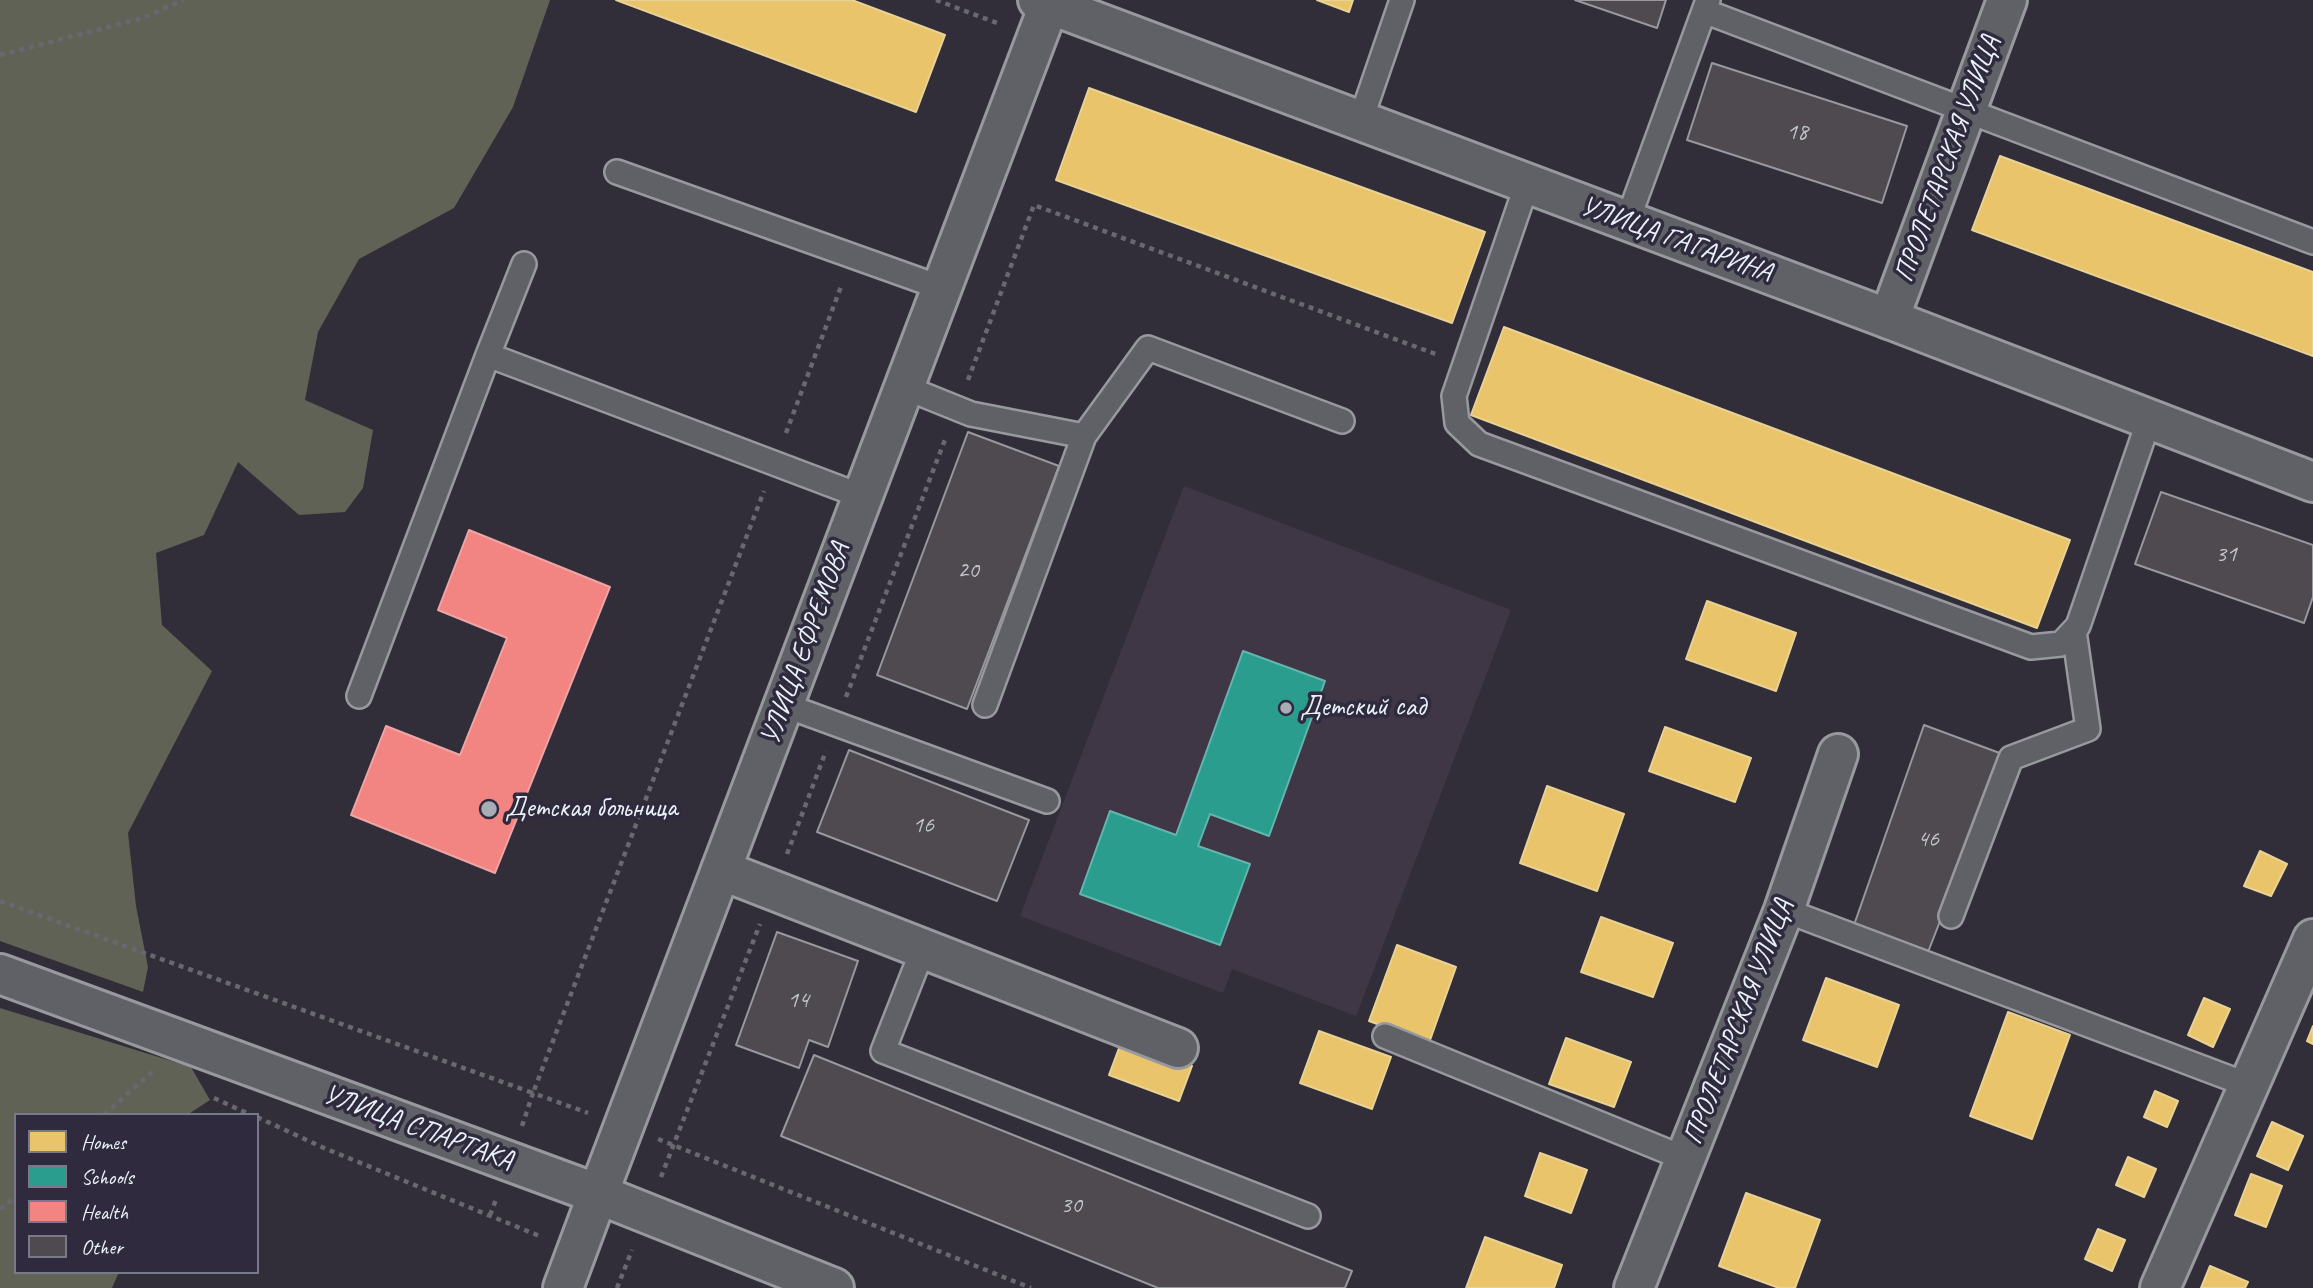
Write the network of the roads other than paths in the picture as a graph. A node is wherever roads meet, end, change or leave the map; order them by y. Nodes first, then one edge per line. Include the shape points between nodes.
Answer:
1 (1402, 0) edge
2 (2007, 0) edge
3 (1046, 1) edge
4 (1706, 6) edge
5 (1966, 110) junction
6 (1360, 122) junction
7 (617, 172) dead end
8 (1527, 184) junction
9 (1627, 222) junction
10 (2313, 242) edge
11 (523, 264) dead end
12 (942, 288) junction
13 (1889, 319) junction
14 (488, 355) junction
15 (904, 387) junction
16 (2149, 420) junction
17 (1342, 421) dead end
18 (1084, 436) junction
19 (2313, 482) edge
20 (861, 496) junction
21 (2074, 631) junction
22 (359, 696) dead end
23 (784, 705) junction
24 (985, 705) dead end
25 (1838, 754) dead end
26 (1046, 801) dead end
27 (721, 870) junction
28 (1784, 910) junction
29 (1951, 916) dead end
30 (2313, 939) edge
31 (923, 949) junction
32 (0, 974) edge
33 (1385, 1036) dead end
34 (1178, 1048) dead end
35 (2248, 1085) junction
36 (1686, 1159) junction
37 (598, 1194) junction
38 (1308, 1216) dead end
39 (563, 1288) edge
40 (834, 1288) edge
41 (1634, 1288) edge
42 (2160, 1288) edge

1 - 6 lane
2 - 5 street, ПРОЛЕТАРСКАЯ УЛИЦА
3 - 6 street, УЛИЦА ГАГАРИНА
3 - 12 street, УЛИЦА ЕФРЕМОВА
4 - 5 lane
4 - 9 lane
5 - 10 lane
5 - 13 street, ПРОЛЕТАРСКАЯ УЛИЦА
6 - 8 street, УЛИЦА ГАГАРИНА
7 - 12 lane
8 - 9 street, УЛИЦА ГАГАРИНА
8 - 21 lane via 1454,396 1457,423 1479,444 2031,647 2061,644
9 - 13 street, УЛИЦА ГАГАРИНА
11 - 14 lane
12 - 15 street, УЛИЦА ЕФРЕМОВА
13 - 16 street, УЛИЦА ГАГАРИНА
14 - 20 lane
14 - 22 lane
15 - 18 lane via 971,414
15 - 20 street, УЛИЦА ЕФРЕМОВА
16 - 19 street, УЛИЦА ГАГАРИНА
16 - 21 lane
17 - 18 lane via 1148,348
18 - 24 lane
20 - 23 street, УЛИЦА ЕФРЕМОВА
21 - 29 lane via 2088,729 2011,758
23 - 26 lane
23 - 27 street, УЛИЦА ЕФРЕМОВА
25 - 28 street, ПРОЛЕТАРСКАЯ УЛИЦА
27 - 31 street
27 - 37 street, УЛИЦА ЕФРЕМОВА
28 - 35 lane
28 - 36 street, ПРОЛЕТАРСКАЯ УЛИЦА
30 - 35 street
31 - 34 street
31 - 38 lane via 883,1051
32 - 37 street, УЛИЦА СПАРТАКА
33 - 36 lane
35 - 42 street
36 - 41 street, ПРОЛЕТАРСКАЯ УЛИЦА
37 - 39 street, УЛИЦА ЕФРЕМОВА
37 - 40 street, УЛИЦА СПАРТАКА

